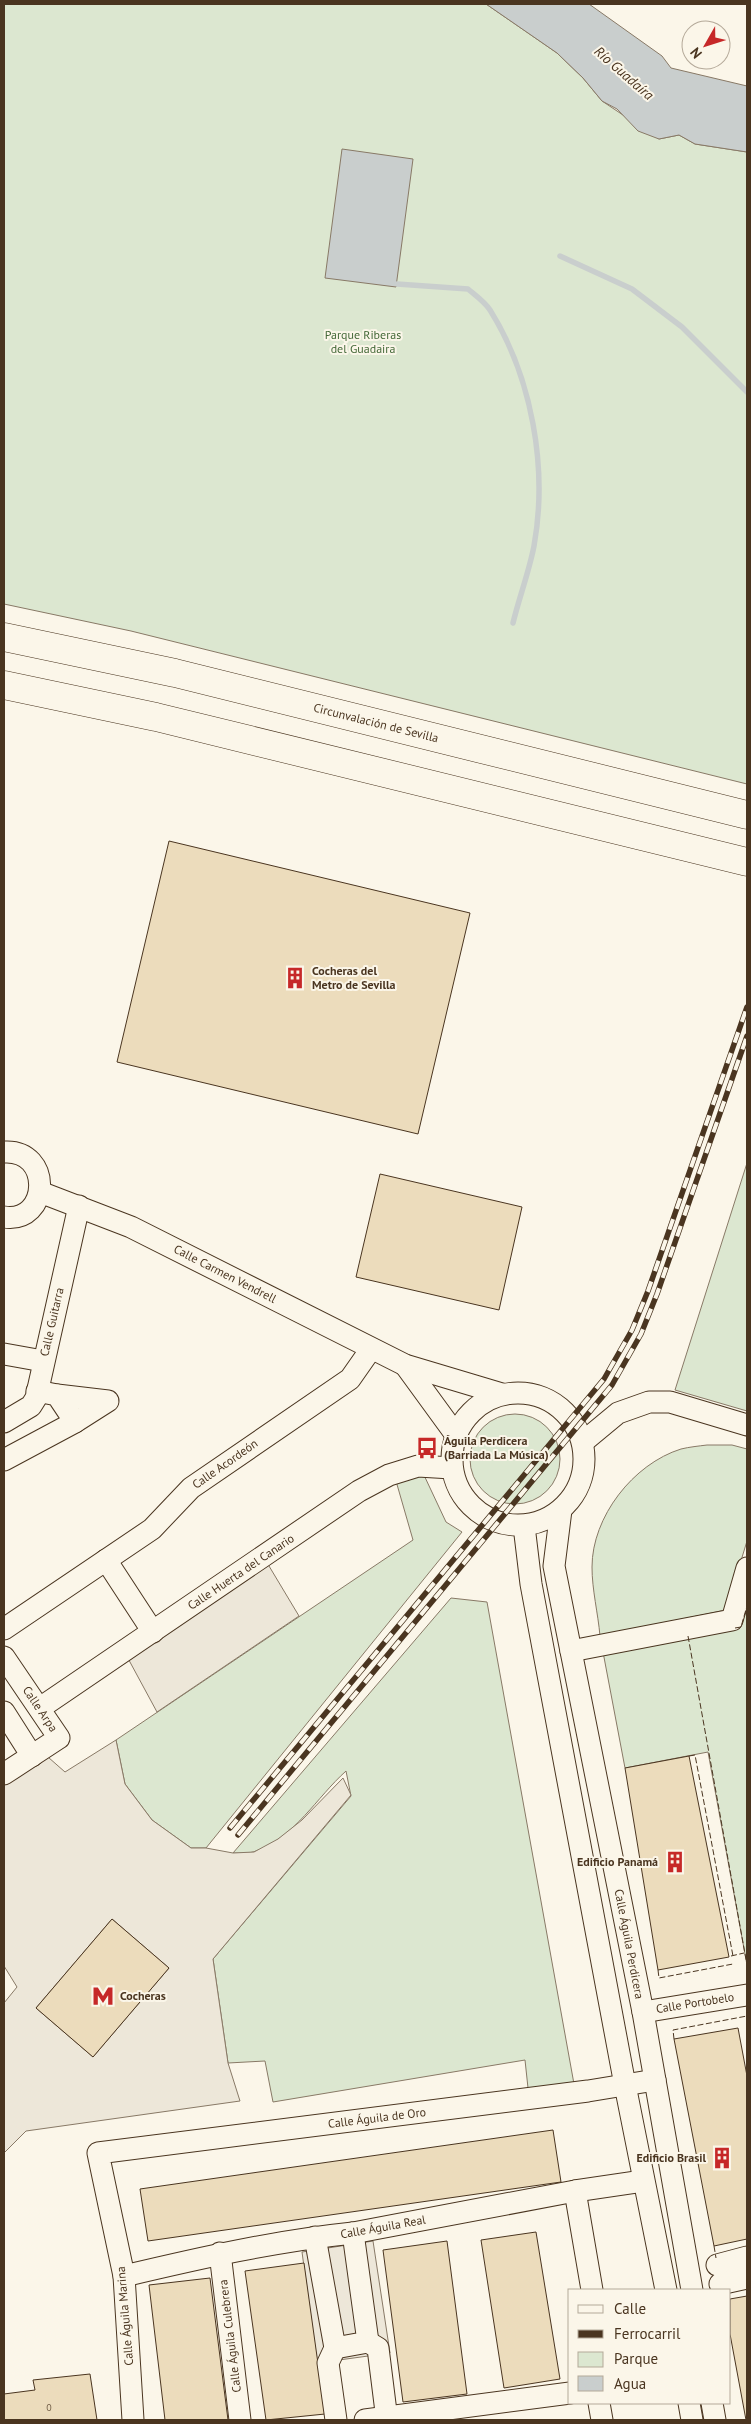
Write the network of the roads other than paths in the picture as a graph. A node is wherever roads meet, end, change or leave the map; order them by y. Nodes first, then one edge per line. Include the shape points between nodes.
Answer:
1 (4, 637) edge
2 (4, 685) edge
3 (4, 704) edge
4 (156, 717) junction
5 (747, 815) edge
6 (747, 862) edge
7 (4, 1152) edge
8 (40, 1192) junction
9 (79, 1206) junction
10 (4, 1217) edge
11 (371, 1349) junction
12 (4, 1354) edge
13 (43, 1361) junction
14 (405, 1366) junction
15 (47, 1393) junction
16 (502, 1394) junction
17 (4, 1422) edge
18 (75, 1422) junction
19 (747, 1424) edge
20 (456, 1434) junction
21 (583, 1442) junction
22 (4, 1460) edge
23 (452, 1468) junction
24 (561, 1510) junction
25 (524, 1526) junction
26 (106, 1560) junction
27 (747, 1568) edge
28 (4, 1629) edge
29 (153, 1632) junction
30 (571, 1651) junction
31 (4, 1657) edge
32 (40, 1708) junction
33 (4, 1712) edge
34 (32, 1756) junction
35 (4, 1774) edge
36 (747, 1995) edge
37 (642, 2012) junction
38 (655, 2080) junction
39 (625, 2085) junction
40 (98, 2153) joint
41 (643, 2181) junction
42 (575, 2191) junction
43 (353, 2233) junction
44 (316, 2237) junction
45 (220, 2253) junction
46 (747, 2257) edge
47 (124, 2276) junction
48 (747, 2278) edge
49 (592, 2289) edge
50 (666, 2289) edge
51 (692, 2289) edge
52 (368, 2342) junction
53 (335, 2348) junction
54 (568, 2393) edge
55 (599, 2404) edge
56 (689, 2404) edge
57 (712, 2404) edge
58 (387, 2419) edge
59 (133, 2420) edge
60 (240, 2420) edge
61 (336, 2420) edge
62 (365, 2420) edge
63 (602, 2420) edge
64 (692, 2420) edge
65 (715, 2420) edge

1 - 5 highway, Circunvalación de Sevilla via 175,673
2 - 4 highway
3 - 4 highway
4 - 6 highway
7 - 8 street via 21,1155 31,1161 39,1175
8 - 9 street, Calle Carmen Vendrell
8 - 10 street via 29,1210 20,1216
9 - 11 street, Calle Carmen Vendrell via 148,1235
9 - 13 street, Calle Guitarra
11 - 14 street, Calle Carmen Vendrell
11 - 26 street, Calle Acordeón via 350,1379 191,1488 152,1529
12 - 13 street
13 - 15 street, Calle Guitarra
14 - 16 street, Calle Carmen Vendrell
14 - 20 street, Calle Carmen Vendrell
15 - 17 street, Calle Guitarra
15 - 18 street
15 - 18 street via 108,1401
16 - 20 street via 483,1402 467,1416
16 - 21 street via 530,1394 561,1407 575,1423
18 - 22 street
19 - 21 street via 670,1402 649,1402 618,1413
20 - 23 street
21 - 24 street via 582,1480 574,1497
23 - 25 street via 458,1487 469,1504 485,1517 504,1524
23 - 29 street, Calle Huerta del Canario via 418,1466 389,1475 359,1491
24 - 25 street via 544,1521
24 - 30 street, Calle Águila Perdicera via 554,1566
25 - 39 street via 531,1584
26 - 28 street, Calle Acordeón
26 - 29 street
27 - 30 street via 732,1620
29 - 32 street, Calle Huerta del Canario
30 - 37 street, Calle Águila Perdicera
31 - 32 street, Calle Arpa
32 - 34 street, Calle Arpa via 59,1738
33 - 34 street
34 - 35 street
36 - 37 street, Calle Portobelo
37 - 38 street, Calle Águila Perdicera
38 - 39 street, Calle Águila de Oro
38 - 51 street, Calle Águila Perdicera
39 - 40 street, Calle Águila de Oro
39 - 41 street
40 - 47 street, Calle Águila Marina
41 - 42 street, Calle Águila Real
41 - 50 street
42 - 43 street, Calle Águila Real
42 - 49 street
43 - 44 street, Calle Águila Real
43 - 52 street
44 - 45 street, Calle Águila Real
44 - 53 street
45 - 47 street, Calle Águila Real
45 - 60 street, Calle Águila Culebrera
46 - 48 street via 719,2274
47 - 59 street, Calle Águila Marina
52 - 53 street
52 - 58 street via 378,2348
53 - 61 street via 328,2363
54 - 58 street
55 - 63 street
56 - 64 street
57 - 65 street
58 - 62 street

